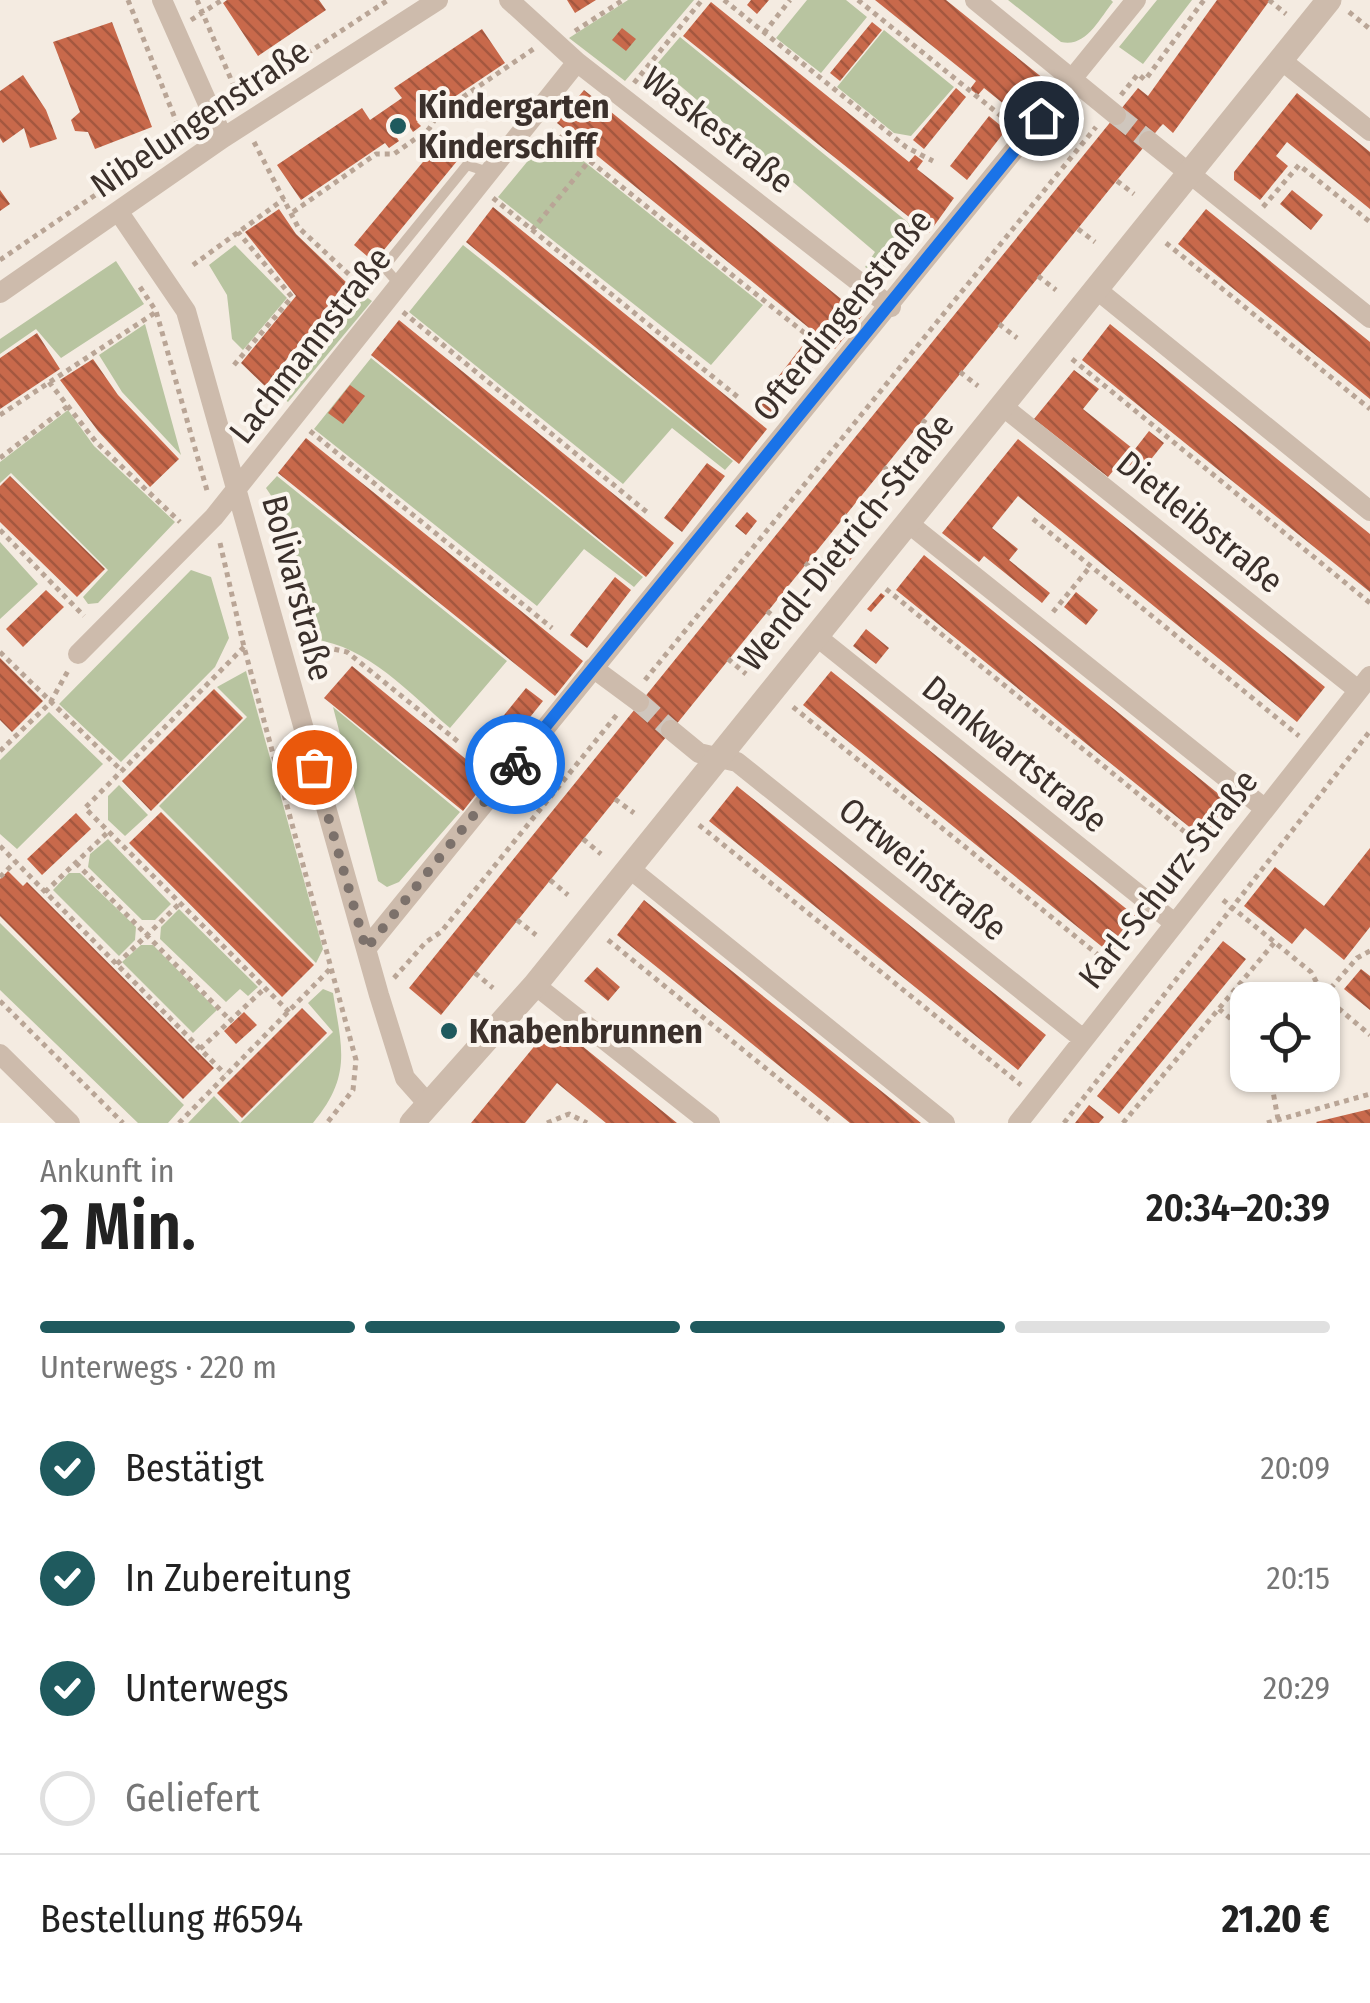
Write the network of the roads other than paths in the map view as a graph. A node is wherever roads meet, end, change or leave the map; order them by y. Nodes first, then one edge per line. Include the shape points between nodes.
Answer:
1 (162, 0) edge
2 (438, 0) edge
3 (508, 0) edge
4 (975, 0) edge
5 (1136, 0) edge
6 (1336, 4) edge
7 (1280, 60) junction
8 (577, 62) junction
9 (1072, 78) junction
10 (1113, 112) tunnel mouth
11 (1370, 131) edge
12 (224, 138) junction
13 (1149, 141) tunnel mouth
14 (1189, 172) junction
15 (118, 211) junction
16 (1096, 289) junction
17 (0, 293) edge
18 (891, 307) junction
19 (1370, 318) edge
20 (1002, 405) junction
21 (237, 489) junction
22 (1370, 511) edge
23 (908, 522) junction
24 (816, 636) junction
25 (78, 654) road end
26 (593, 668) junction
27 (1364, 683) edge
28 (635, 700) tunnel mouth
29 (671, 730) tunnel mouth
30 (718, 757) junction
31 (1264, 808) junction
32 (629, 868) junction
33 (1173, 922) junction
34 (366, 949) junction
35 (535, 985) junction
36 (1083, 1040) junction
37 (0, 1054) edge
38 (420, 1114) edge
39 (70, 1123) edge
40 (710, 1123) edge
41 (945, 1123) edge
42 (1018, 1123) edge

1 - 12 street
2 - 12 street, Nibelungenstraße
3 - 8 street, Waskestraße
4 - 9 street
5 - 9 street, Ofterdingenstraße
6 - 7 street, Wendl-Dietrich-Straße
7 - 11 street
7 - 14 street, Wendl-Dietrich-Straße
8 - 18 street, Waskestraße
8 - 21 street, Lachmannstraße
9 - 10 street
9 - 18 street, Ofterdingenstraße
12 - 15 street, Nibelungenstraße
13 - 14 street
14 - 16 street, Wendl-Dietrich-Straße
14 - 19 street
15 - 17 street, Nibelungenstraße
15 - 21 street, Bolivarstraße via 186,311
16 - 20 street, Wendl-Dietrich-Straße
16 - 22 street
18 - 26 street, Ofterdingenstraße
20 - 23 street, Wendl-Dietrich-Straße
20 - 27 street, Dietleibstraße
21 - 25 street, Lachmannstraße
21 - 34 street, Bolivarstraße
23 - 24 street, Wendl-Dietrich-Straße
23 - 31 street
24 - 30 street, Wendl-Dietrich-Straße
24 - 33 street, Dankwartstraße
26 - 28 street
26 - 34 street, Ofterdingenstraße
27 - 31 street, Karl-Schurz-Straße
29 - 30 street via 700,753
30 - 32 street, Wendl-Dietrich-Straße
30 - 36 street, Ortweinstraße via 737,762
31 - 33 street, Karl-Schurz-Straße
32 - 35 street, Wendl-Dietrich-Straße
32 - 41 street
33 - 36 street, Karl-Schurz-Straße
34 - 38 street, Bolivarstraße
35 - 38 street, Wendl-Dietrich-Straße
35 - 40 street
36 - 42 street, Karl-Schurz-Straße
37 - 39 street

